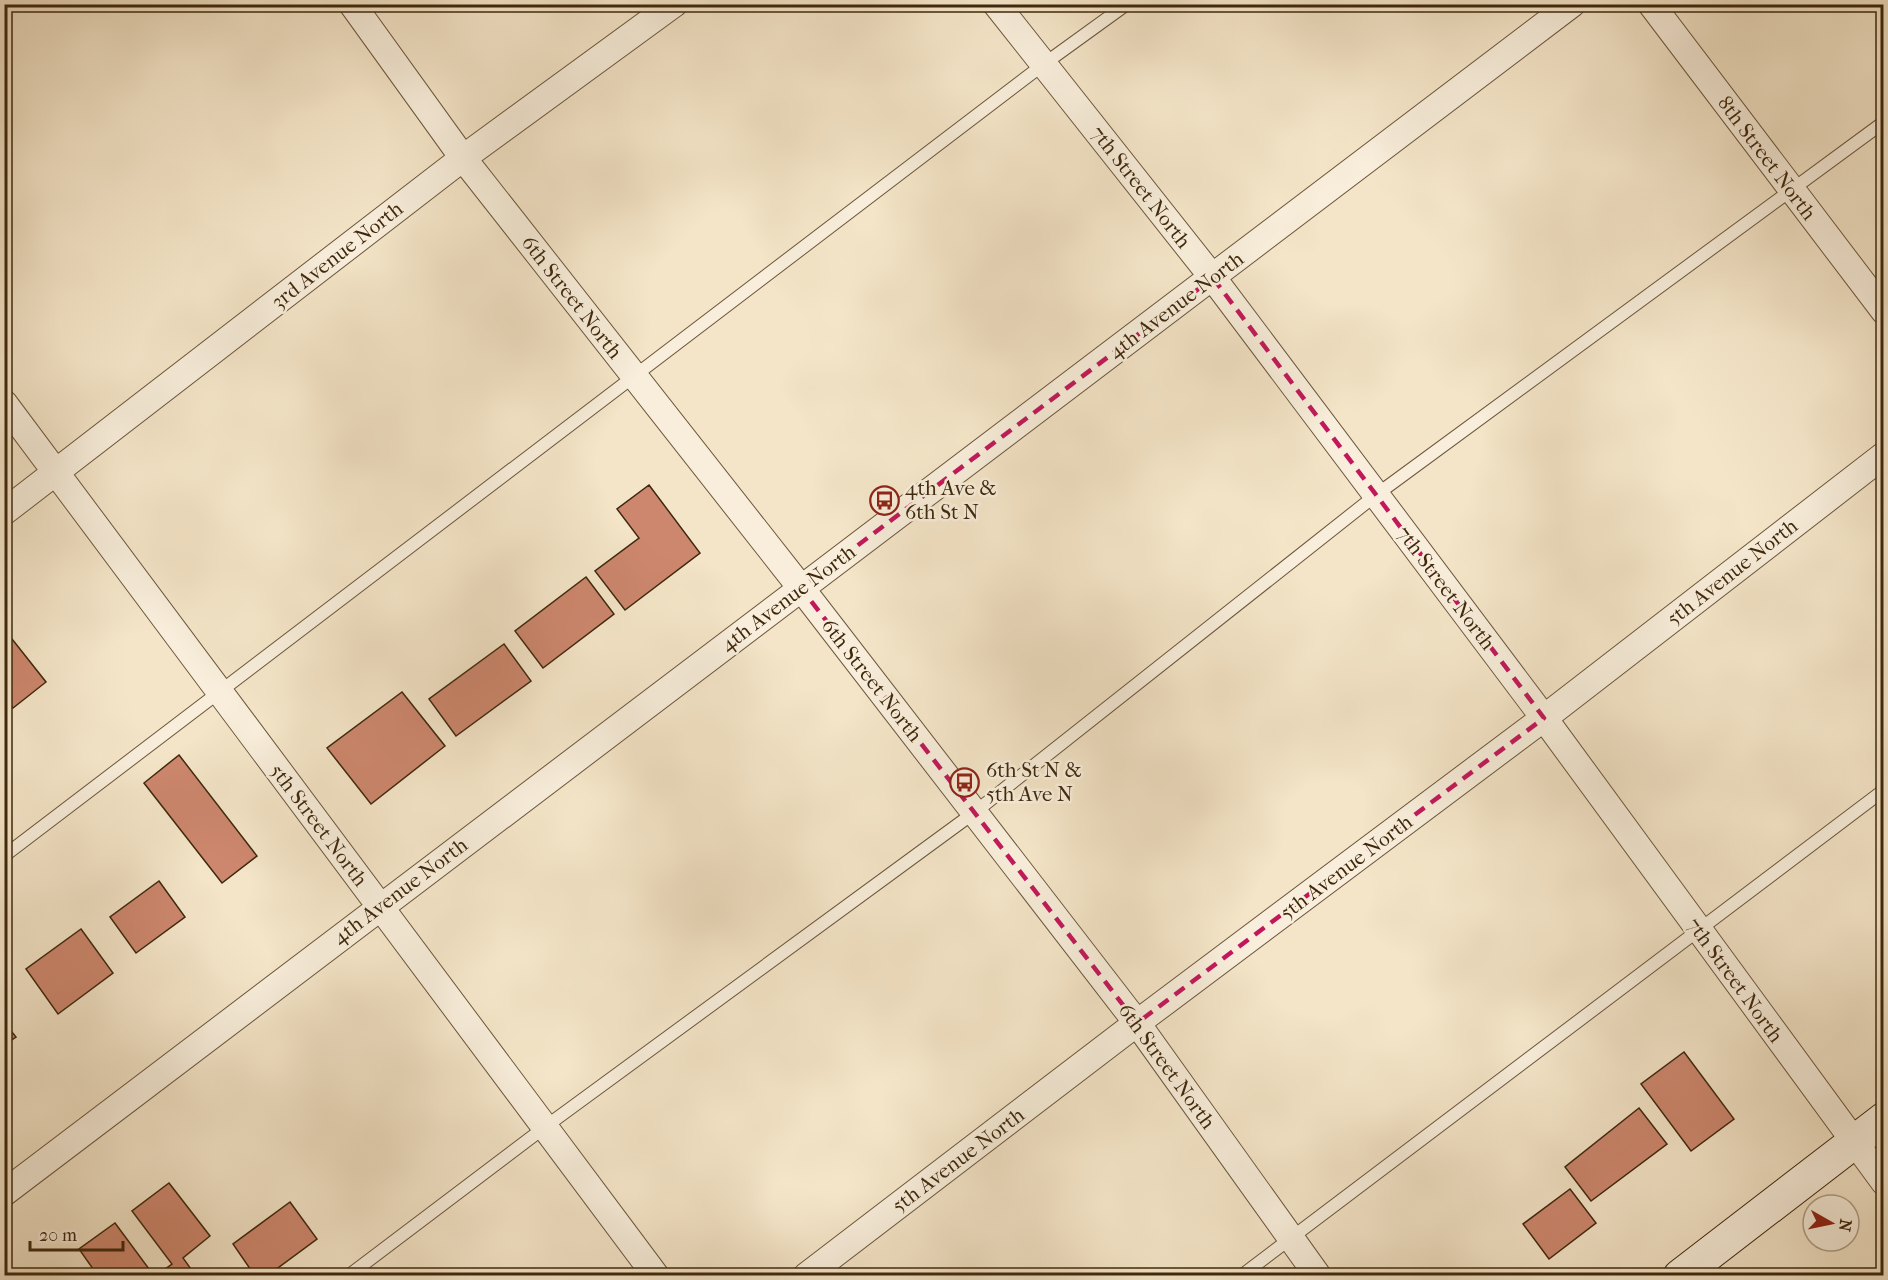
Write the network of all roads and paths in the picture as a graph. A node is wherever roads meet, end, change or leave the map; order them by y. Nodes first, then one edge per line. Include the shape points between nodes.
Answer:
1 (352, 4) edge
2 (674, 4) edge
3 (996, 4) edge
4 (1127, 4) edge
5 (1572, 4) edge
6 (1651, 4) edge
7 (1044, 64) junction
8 (1884, 122) edge
9 (463, 158) junction
10 (1792, 191) junction
11 (1213, 278) junction
12 (1884, 311) edge
13 (635, 377) junction
14 (4, 403) edge
15 (1884, 455) edge
16 (57, 471) junction
17 (1376, 495) junction
18 (4, 512) edge
19 (801, 588) junction
20 (220, 691) junction
21 (1544, 718) junction
22 (1884, 789) edge
23 (975, 812) junction
24 (4, 856) edge
25 (380, 907) junction
26 (1698, 930) junction
27 (1137, 1023) junction
28 (1884, 1119) edge
29 (545, 1127) junction
30 (1853, 1142) junction
31 (1884, 1182) edge
32 (4, 1193) edge
33 (1291, 1238) junction
34 (348, 1275) edge
35 (656, 1275) edge
36 (806, 1275) edge
37 (1241, 1275) edge
38 (1318, 1275) edge
39 (1680, 1275) edge

1 - 9 street, 6th Street North
2 - 9 street, 3rd Avenue North
3 - 7 street, 7th Street North
4 - 7 lane
5 - 11 street, 4th Avenue North
6 - 10 street, 8th Street North
7 - 11 street, 7th Street North
7 - 13 lane
8 - 10 lane
9 - 13 street, 6th Street North
9 - 16 street, 3rd Avenue North
10 - 12 street, 8th Street North
10 - 17 lane
11 - 17 street, 7th Street North
11 - 19 street, 4th Avenue North
13 - 19 street, 6th Street North
13 - 20 lane
14 - 16 street, 5th Street North
15 - 21 street, 5th Avenue North
16 - 18 street, 3rd Avenue North
16 - 20 street, 5th Street North
17 - 21 street, 7th Street North
17 - 23 lane
19 - 23 street, 6th Street North
19 - 25 street, 4th Avenue North
20 - 24 lane
20 - 25 street, 5th Street North
21 - 26 street, 7th Street North
21 - 27 street, 5th Avenue North
22 - 26 lane
23 - 27 street, 6th Street North
23 - 29 lane
25 - 29 street, 5th Street North
25 - 32 street, 4th Avenue North
26 - 30 street, 7th Street North
26 - 33 lane
27 - 33 street, 6th Street North
27 - 36 street, 5th Avenue North
28 - 30 street
29 - 34 lane
29 - 35 street, 5th Street North
30 - 31 street, 7th Street North
30 - 39 street
33 - 37 lane
33 - 38 street, 6th Street North

